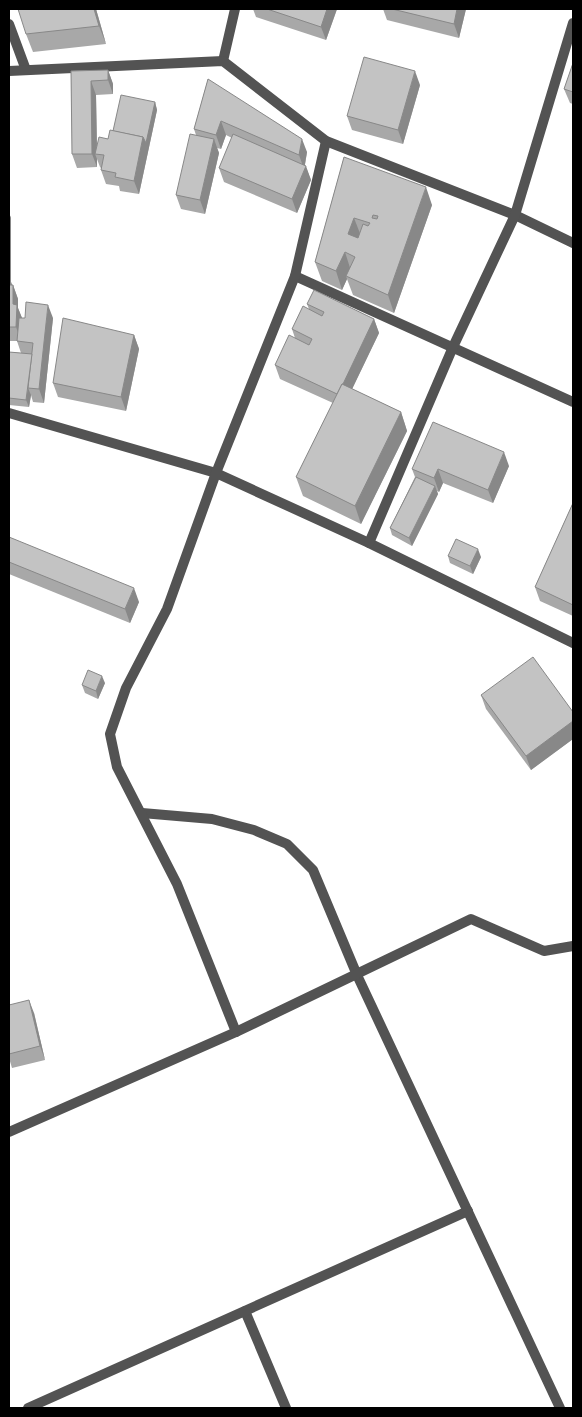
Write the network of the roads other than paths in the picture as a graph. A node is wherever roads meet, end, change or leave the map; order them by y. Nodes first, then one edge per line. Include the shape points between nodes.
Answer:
1 (235, 9) edge
2 (573, 23) edge
3 (9, 24) edge
4 (223, 61) junction
5 (26, 70) junction
6 (9, 71) edge
7 (326, 141) junction
8 (515, 215) junction
9 (573, 244) edge
10 (295, 276) junction
11 (453, 347) junction
12 (573, 402) edge
13 (9, 412) edge
14 (216, 473) junction
15 (369, 543) junction
16 (573, 643) edge
17 (142, 814) junction
18 (573, 946) edge
19 (357, 975) junction
20 (236, 1032) junction
21 (9, 1132) edge
22 (468, 1211) junction
23 (245, 1310) junction
24 (28, 1408) edge
25 (286, 1408) edge
26 (560, 1408) edge

1 - 4 street
2 - 8 street
3 - 5 street
4 - 5 street
4 - 7 street
5 - 6 street
7 - 8 street
7 - 10 street
8 - 9 street
8 - 11 street
10 - 11 street
10 - 14 street
11 - 12 street
11 - 15 street
13 - 14 street
14 - 15 street
14 - 17 street via 166,609 126,688 110,734 117,767
15 - 16 street
17 - 19 street via 212,819 254,830 287,844 313,870
17 - 20 street via 177,884
18 - 19 street via 544,951 471,919
19 - 20 street
19 - 22 street
20 - 21 street
22 - 23 street
22 - 26 street
23 - 24 street
23 - 25 street

